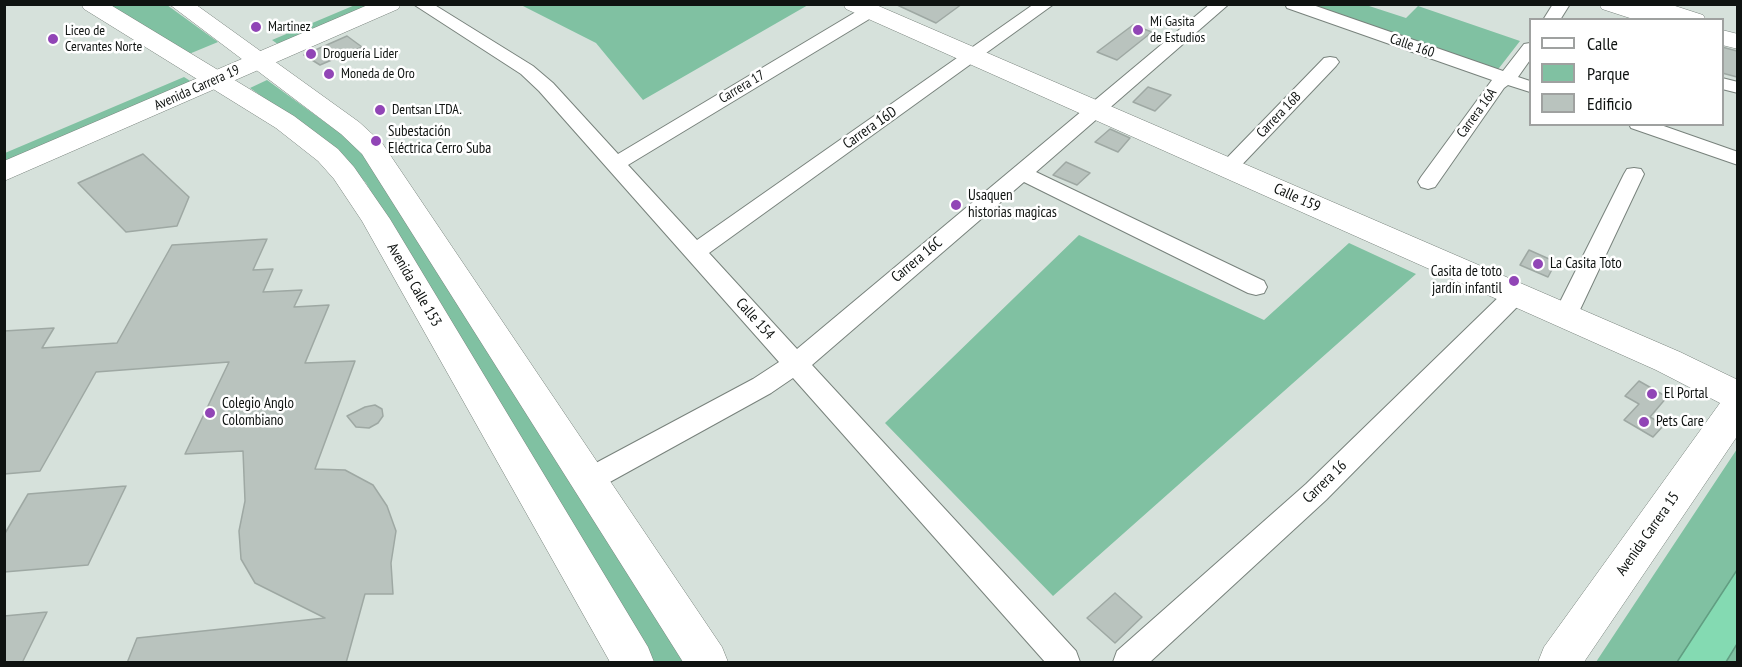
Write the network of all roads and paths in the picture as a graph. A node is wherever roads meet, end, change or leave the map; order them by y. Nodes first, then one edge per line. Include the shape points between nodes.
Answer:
1 (92, 4) edge
2 (180, 4) edge
3 (344, 4) edge
4 (390, 4) edge
5 (421, 4) edge
6 (1046, 4) edge
7 (1221, 4) edge
8 (1293, 4) edge
9 (1562, 4) edge
10 (1610, 4) edge
11 (1643, 4) edge
12 (862, 8) edge
13 (1552, 18) edge
14 (1655, 18) edge
15 (1688, 18) edge
16 (1529, 49) edge
17 (249, 55) junction
18 (972, 56) junction
19 (1330, 62) dead end
20 (206, 74) junction
21 (1505, 78) junction
22 (1529, 87) edge
23 (1096, 110) junction
24 (1649, 126) edge
25 (1682, 132) edge
26 (4, 149) edge
27 (1737, 159) edge
28 (615, 164) junction
29 (1228, 168) junction
30 (4, 172) edge
31 (1021, 173) junction
32 (1634, 174) dead end
33 (1428, 182) dead end
34 (695, 252) junction
35 (1256, 287) dead end
36 (1516, 294) junction
37 (1564, 316) junction
38 (796, 364) junction
39 (1737, 396) edge
40 (1737, 406) edge
41 (589, 480) junction
42 (633, 663) edge
43 (707, 663) edge
44 (1065, 663) edge
45 (1128, 663) edge
46 (1559, 663) edge

1 - 20 main road, Avenida Calle 153
2 - 17 main road
3 - 17 main road, Avenida Carrera 19
4 - 17 main road, Avenida Carrera 19
5 - 28 street, Calle 154 via 527,70
6 - 18 street, Carrera 16D
7 - 23 street, Carrera 16C
8 - 21 street, Calle 160
9 - 13 street
10 - 14 main road
11 - 15 main road
12 - 18 main road, Calle 159
12 - 28 street, Carrera 17
16 - 21 street, Carrera 16A
17 - 20 main road, Avenida Carrera 19
17 - 41 main road via 372,148
18 - 23 main road, Calle 159
18 - 34 street, Carrera 16D
19 - 29 street, Carrera 16B
20 - 26 main road, Avenida Carrera 19
20 - 30 main road, Avenida Carrera 19
20 - 42 main road, Avenida Calle 153 via 308,138 354,186
21 - 22 street, Calle 160
21 - 33 street, Carrera 16A
23 - 29 main road, Calle 159
23 - 31 street, Carrera 16C
24 - 25 street
25 - 27 street
28 - 34 street, Calle 154
29 - 36 main road, Calle 159
31 - 35 street
31 - 38 street, Carrera 16C
32 - 37 street
34 - 38 street, Calle 154
36 - 37 main road, Calle 159
36 - 45 street, Carrera 16 via 1316,492
37 - 39 main road, Calle 159
38 - 41 street, Carrera 16C
38 - 44 street, Calle 154
40 - 46 main road, Avenida Carrera 15
41 - 43 main road

